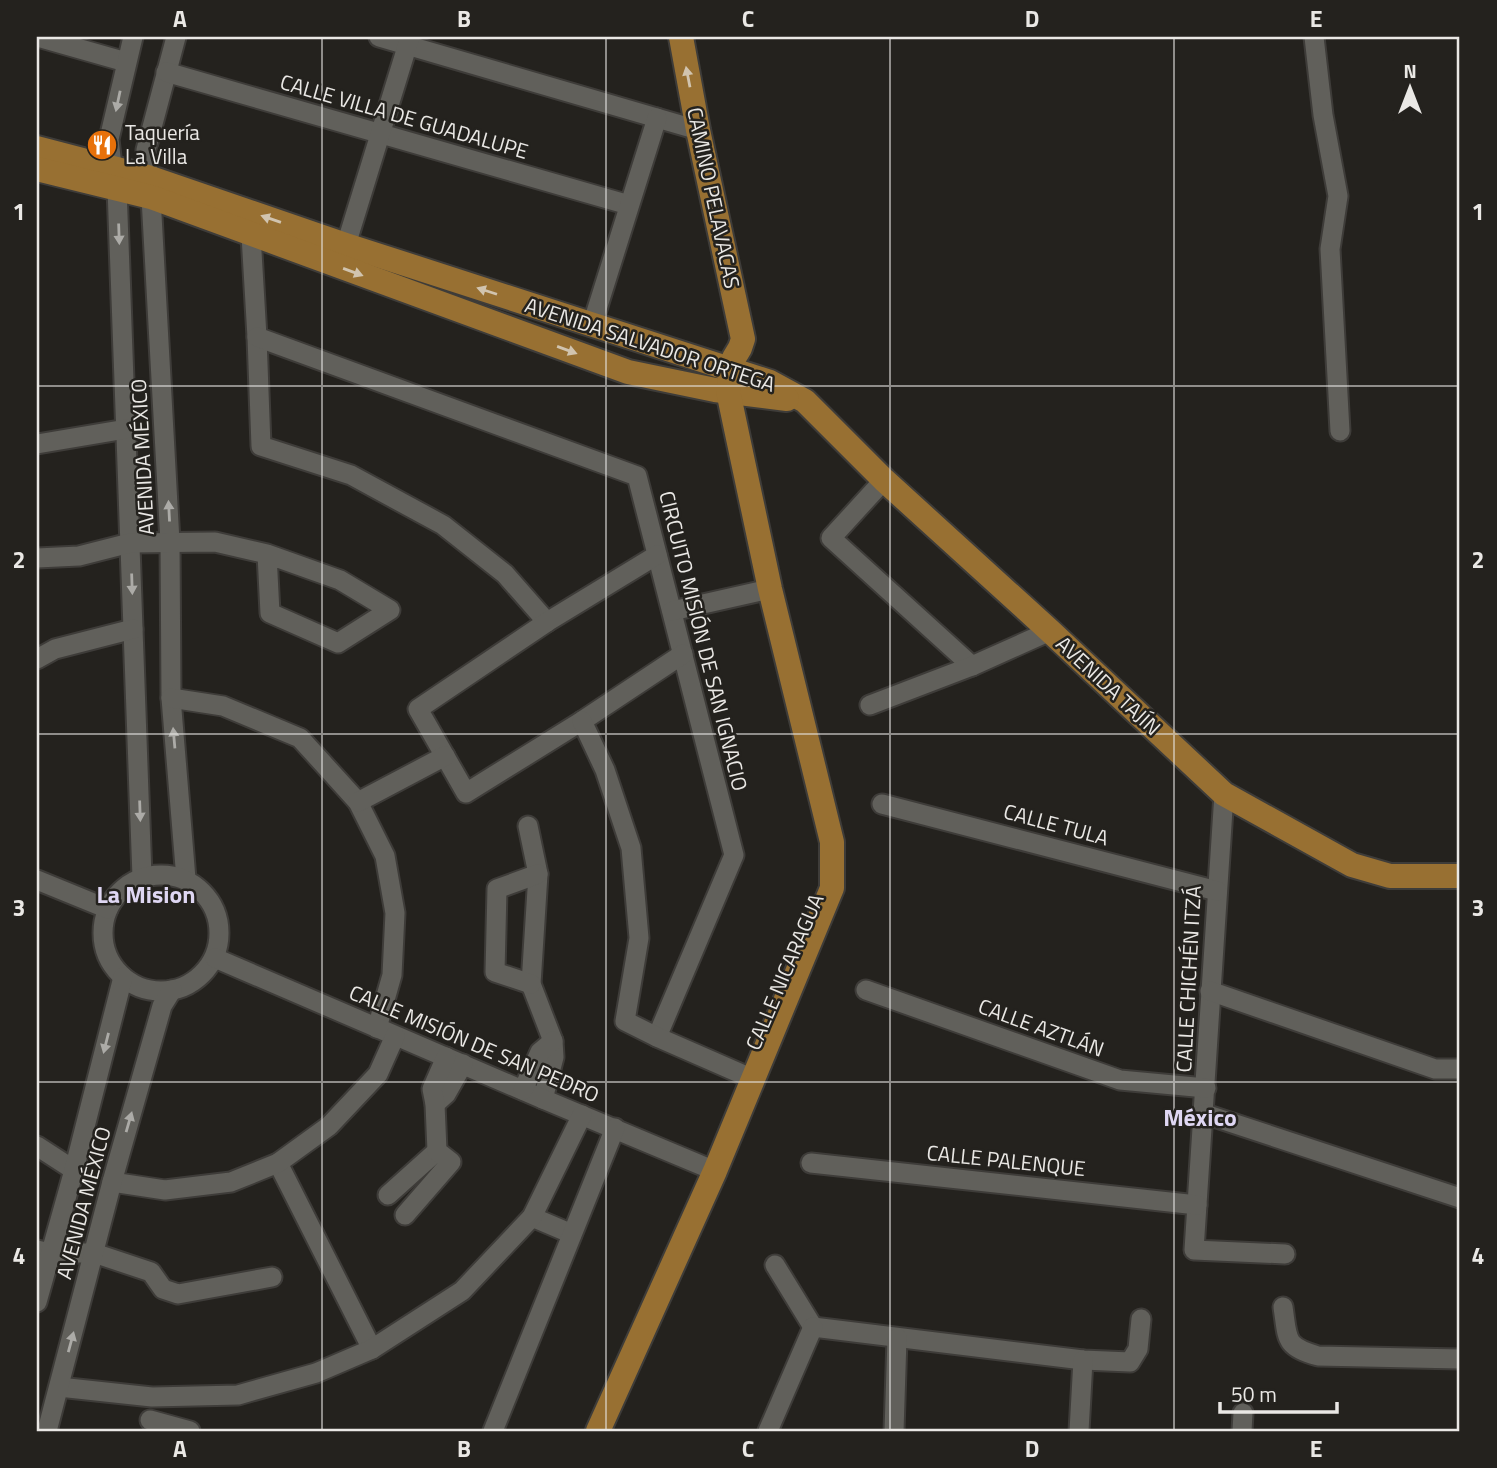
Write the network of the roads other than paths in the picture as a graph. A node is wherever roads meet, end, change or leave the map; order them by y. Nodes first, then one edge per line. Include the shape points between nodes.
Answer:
1 (38, 37) edge
2 (133, 37) edge
3 (176, 37) edge
4 (379, 37) edge
5 (681, 37) edge
6 (1314, 37) edge
7 (408, 41) edge
8 (126, 62) junction
9 (166, 72) junction
10 (657, 118) junction
11 (698, 130) junction
12 (380, 134) junction
13 (37, 148) edge
14 (37, 169) edge
15 (114, 177) junction
16 (150, 187) junction
17 (629, 205) junction
18 (251, 235) junction
19 (346, 245) junction
20 (592, 325) junction
21 (257, 337) junction
22 (726, 375) junction
23 (805, 401) joint
24 (127, 429) junction
25 (1340, 431) dead end
26 (37, 444) edge
27 (884, 480) junction
28 (170, 542) junction
29 (130, 543) junction
30 (267, 554) junction
31 (657, 555) junction
32 (37, 558) edge
33 (766, 590) junction
34 (672, 611) junction
35 (547, 622) junction
36 (133, 629) junction
37 (1050, 631) junction
38 (682, 654) junction
39 (37, 659) edge
40 (971, 666) junction
41 (171, 698) junction
42 (870, 705) dead end
43 (582, 721) junction
44 (444, 756) junction
45 (1224, 794) junction
46 (358, 802) junction
47 (882, 804) dead end
48 (528, 826) dead end
49 (538, 874) junction
50 (1460, 876) edge
51 (142, 877) junction
52 (186, 879) junction
53 (37, 880) edge
54 (1217, 891) junction
55 (108, 909) junction
56 (215, 958) junction
57 (123, 977) junction
58 (531, 984) junction
59 (172, 990) junction
60 (866, 990) dead end
61 (1210, 991) junction
62 (386, 1032) junction
63 (657, 1037) junction
64 (553, 1041) junction
65 (454, 1061) junction
66 (1460, 1069) edge
67 (747, 1076) junction
68 (1206, 1088) junction
69 (523, 1090) junction
70 (543, 1099) junction
71 (1205, 1114) junction
72 (582, 1115) junction
73 (615, 1128) junction
74 (37, 1146) edge
75 (437, 1151) junction
76 (278, 1163) junction
77 (810, 1163) dead end
78 (710, 1168) junction
79 (74, 1170) junction
80 (112, 1182) junction
81 (1460, 1199) edge
82 (1197, 1205) junction
83 (532, 1217) junction
84 (572, 1234) junction
85 (43, 1252) edge
86 (94, 1252) junction
87 (1285, 1254) dead end
88 (775, 1265) dead end
89 (272, 1277) dead end
90 (37, 1302) edge
91 (1283, 1307) dead end
92 (1142, 1319) dead end
93 (813, 1327) junction
94 (897, 1338) junction
95 (372, 1349) junction
96 (1460, 1359) edge
97 (1083, 1360) junction
98 (59, 1387) junction
99 (152, 1397) junction
100 (148, 1426) edge
101 (47, 1431) edge
102 (190, 1431) edge
103 (493, 1431) edge
104 (587, 1431) edge
105 (598, 1431) edge
106 (768, 1431) edge
107 (894, 1431) edge
108 (1079, 1431) edge

1 - 8 street
2 - 8 street, AVENIDA MÉXICO
3 - 9 street, AVENIDA MÉXICO
4 - 7 street
11 -> 5 main road, CAMINO PELAVACAS
6 - 25 street via 1338,196 1330,249
7 - 10 street
7 - 12 street
8 -> 15 street, AVENIDA MÉXICO via 109,139
9 - 12 street, CALLE VILLA DE GUADALUPE
9 - 16 street, AVENIDA MÉXICO via 146,150
10 - 11 street
10 - 17 street
11 - 22 main road, CAMINO PELAVACAS via 743,340
12 - 17 street, CALLE VILLA DE GUADALUPE
12 - 19 street
13 - 15 main road, AVENIDA SALVADOR ORTEGA
14 - 15 main road
15 - 16 main road, AVENIDA SALVADOR ORTEGA
15 -> 24 street, AVENIDA MÉXICO
16 - 18 main road, AVENIDA SALVADOR ORTEGA
19 -> 16 main road, AVENIDA SALVADOR ORTEGA
28 -> 16 street, AVENIDA MÉXICO
17 - 20 street
18 - 21 street
18 -> 22 main road, AVENIDA SALVADOR ORTEGA via 628,372
20 -> 19 main road, AVENIDA SALVADOR ORTEGA
20 - 22 main road, AVENIDA SALVADOR ORTEGA
21 - 31 street, CIRCUITO MISIÓN DE SAN IGNACIO via 637,476
21 - 35 street via 261,446 351,475 443,525 505,573
22 - 23 main road, AVENIDA SALVADOR ORTEGA via 771,382
22 - 33 main road, CALLE NICARAGUA
23 - 27 main road, AVENIDA TAJÍN
24 - 26 street
24 - 29 street, AVENIDA MÉXICO
27 - 37 main road, AVENIDA TAJÍN
27 - 40 street via 831,538
28 - 29 street
28 - 30 street via 215,542
28 - 41 street, AVENIDA MÉXICO
29 - 32 street via 79,556
29 -> 36 street, AVENIDA MÉXICO
30 - 30 street via 340,580 390,610 338,643 270,613
31 - 34 street, CIRCUITO MISIÓN DE SAN IGNACIO
31 - 35 street
33 - 34 street
33 - 67 main road, CALLE NICARAGUA via 832,842 832,888
34 - 38 street, CIRCUITO MISIÓN DE SAN IGNACIO
35 - 44 street via 418,709
36 - 39 street via 55,649
36 -> 51 street, AVENIDA MÉXICO
37 - 40 street
37 - 45 main road, AVENIDA TAJÍN
38 - 43 street
38 - 63 street, CIRCUITO MISIÓN DE SAN IGNACIO via 734,855
40 - 42 street
41 - 46 street via 223,706 300,738
52 -> 41 street, AVENIDA MÉXICO
43 - 44 street via 466,793
43 - 63 street via 605,770 631,848 639,938 625,1021
44 - 46 street
45 - 50 main road, AVENIDA TAJÍN via 1352,865 1390,876
45 - 54 street, CALLE CHICHÉN ITZÁ
46 - 62 street via 385,856 395,913
47 - 54 street, CALLE TULA
48 - 49 street
49 - 58 street
49 - 58 street via 496,889 495,972
51 - 52 street via 163,874
51 - 55 street via 122,889
52 - 56 street via 212,903 220,936
53 - 55 street
54 - 61 street, CALLE CHICHÉN ITZÁ
55 - 57 street via 103,936 108,958
56 - 59 street via 200,977
56 - 62 street, CALLE MISIÓN DE SAN PEDRO
57 - 59 street via 146,989
57 -> 79 street, AVENIDA MÉXICO
58 - 64 street
80 -> 59 street, AVENIDA MÉXICO via 162,1006
60 - 68 street, CALLE AZTLÁN via 1120,1080
61 - 66 street via 1435,1069
61 - 68 street, CALLE CHICHÉN ITZÁ
62 - 65 street, CALLE MISIÓN DE SAN PEDRO
62 - 76 street via 378,1074 330,1126
63 - 67 street
64 - 69 street via 540,1052
64 - 70 street via 554,1057
65 - 69 street, CALLE MISIÓN DE SAN PEDRO
65 - 75 street via 432,1089
67 - 78 main road, CALLE NICARAGUA
68 - 71 street, CALLE CHICHÉN ITZÁ
69 - 70 street, CALLE MISIÓN DE SAN PEDRO
70 - 72 street, CALLE MISIÓN DE SAN PEDRO
71 - 81 street
71 - 82 street, CALLE CHICHÉN ITZÁ
72 - 73 street, CALLE MISIÓN DE SAN PEDRO
72 - 83 street
73 - 78 street, CALLE MISIÓN DE SAN PEDRO
73 - 84 street
74 - 79 street
75 - 75 street via 451,1162 408,1212 390,1193
76 - 80 street via 231,1182 165,1190
76 - 95 street
77 - 82 street, CALLE PALENQUE
78 - 104 main road, CALLE NICARAGUA
78 - 105 main road, CALLE NICARAGUA
79 - 85 street, AVENIDA MÉXICO
80 - 86 street, AVENIDA MÉXICO
82 - 87 street, CALLE CHICHÉN ITZÁ via 1194,1250
83 - 84 street
83 - 95 street via 462,1291
84 - 103 street
85 - 86 street
85 - 90 street, AVENIDA MÉXICO
86 - 89 street via 152,1272 163,1289 178,1294
98 -> 86 street, AVENIDA MÉXICO
88 - 93 street
91 - 96 street via 1287,1339 1297,1349 1318,1356
92 - 97 street via 1138,1349 1130,1362
93 - 94 street
93 - 106 street
94 - 97 street
94 - 107 street
95 - 99 street via 316,1373 238,1395
97 - 108 street
98 - 99 street
98 - 101 street, AVENIDA MÉXICO
99 - 100 street
100 - 102 street

